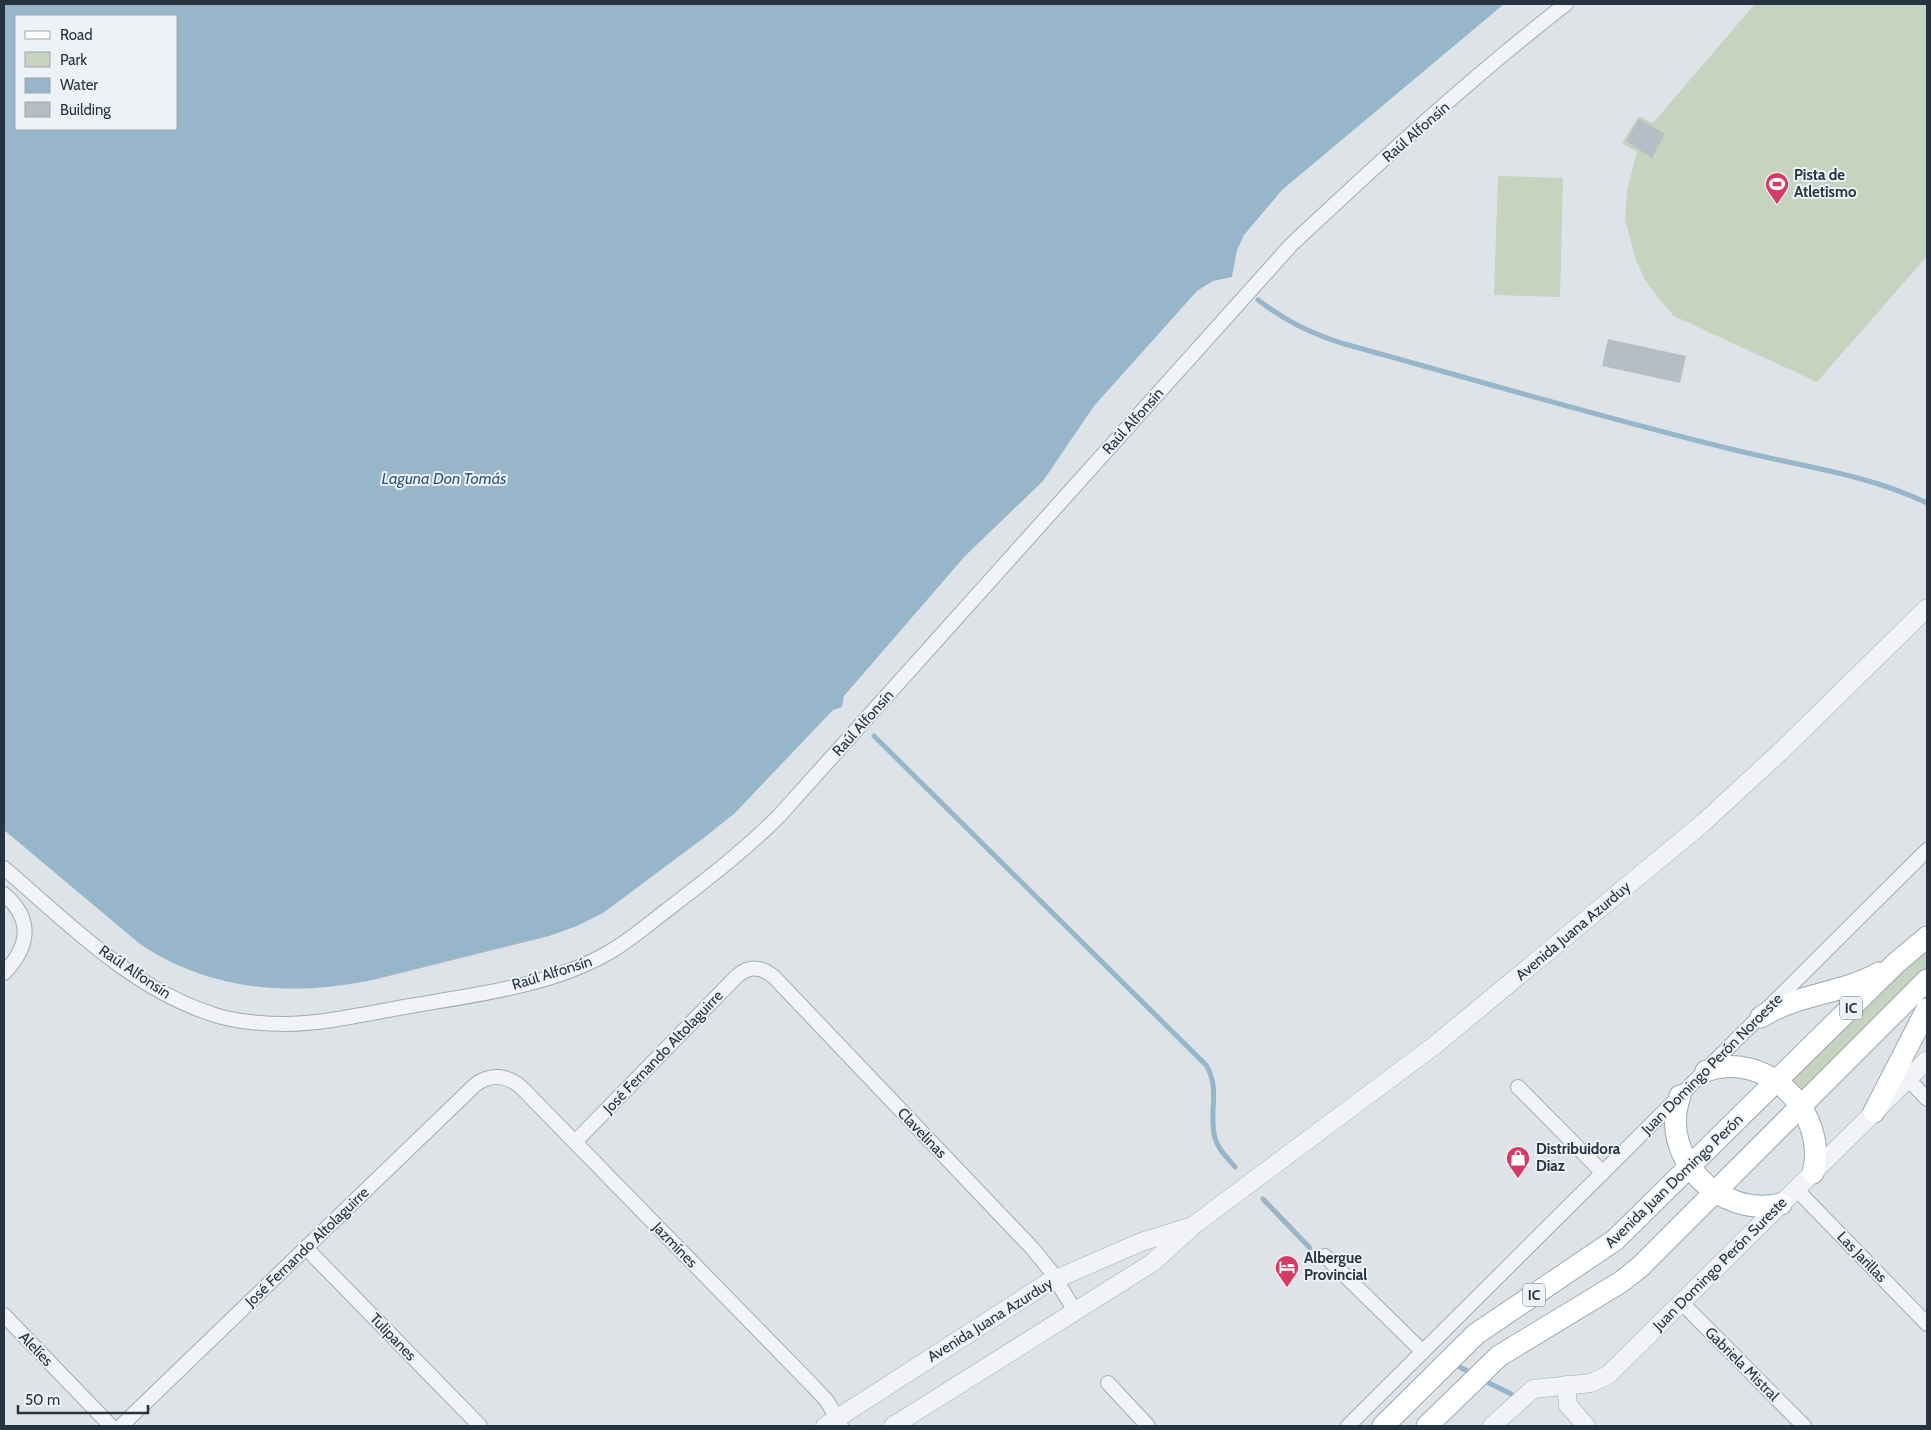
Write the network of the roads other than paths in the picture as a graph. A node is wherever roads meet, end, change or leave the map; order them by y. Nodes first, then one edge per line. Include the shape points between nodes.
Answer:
1 (1566, 4) edge
2 (1927, 608) edge
3 (1927, 850) edge
4 (4, 868) edge
5 (4, 894) edge
6 (1927, 937) edge
7 (1896, 963) junction
8 (755, 968) joint
9 (4, 973) edge
10 (1927, 980) edge
11 (1927, 1009) edge
12 (1761, 1017) junction
13 (1927, 1060) edge
14 (1706, 1071) junction
15 (498, 1076) joint
16 (1908, 1079) junction
17 (1776, 1081) junction
18 (1518, 1087) dead end
19 (1680, 1096) junction
20 (1927, 1099) edge
21 (1800, 1107) junction
22 (1874, 1112) junction
23 (575, 1142) junction
24 (1689, 1167) junction
25 (1603, 1173) junction
26 (1813, 1173) junction
27 (1796, 1189) junction
28 (1716, 1192) junction
29 (1781, 1204) junction
30 (1194, 1225) junction
31 (306, 1248) junction
32 (1325, 1256) dead end
33 (1055, 1279) junction
34 (1681, 1302) junction
35 (1075, 1311) junction
36 (4, 1315) edge
37 (1927, 1324) edge
38 (1423, 1352) junction
39 (1108, 1383) dead end
40 (1566, 1385) junction
41 (835, 1424) edge
42 (111, 1426) edge
43 (122, 1426) edge
44 (480, 1426) edge
45 (893, 1426) edge
46 (1148, 1426) edge
47 (1348, 1426) edge
48 (1384, 1426) edge
49 (1427, 1426) edge
50 (1492, 1426) edge
51 (1586, 1426) edge
52 (1804, 1426) edge

1 - 4 street, Raúl Alfonsín via 1475,79 1291,245 779,816 723,867 607,954 574,970 545,978 436,1001 315,1022 270,1024 240,1021 194,1008 146,984 105,954
2 - 30 street, Avenida Juana Azurduy via 1780,753 1703,823 1435,1045
3 - 12 street, Juan Domingo Perón Noroeste
5 - 9 street via 21,914 25,930 21,949
6 - 7 main road, Avenida Juan Domingo Perón / IC
7 - 12 main road via 1857,984 1782,1005
7 - 17 main road, Avenida Juan Domingo Perón / IC
8 - 23 street, José Fernando Altolaguirre via 737,976
8 - 33 street, Clavelinas via 774,977 1038,1255
10 - 21 main road, IC
11 - 22 main road
12 - 14 street, Juan Domingo Perón Noroeste
13 - 16 street, Juan Domingo Perón Sureste
14 - 17 main road via 1742,1067
14 - 19 street, Juan Domingo Perón Noroeste
15 - 23 street, Jazmínes via 521,1087
15 - 31 street, José Fernando Altolaguirre via 485,1078 474,1085
16 - 20 street
16 - 22 street, Juan Domingo Perón Sureste
17 - 21 main road
17 - 24 main road, Avenida Juan Domingo Perón / IC
18 - 25 street
19 - 24 main road via 1676,1138
19 - 25 street, Juan Domingo Perón Noroeste
21 - 26 main road via 1815,1138
21 - 28 main road, IC
22 - 26 street, Juan Domingo Perón Sureste
23 - 41 street, Jazmínes via 813,1386
24 - 28 main road
24 - 48 main road, Avenida Juan Domingo Perón / IC via 1609,1244 1470,1338
25 - 38 street, Juan Domingo Perón Noroeste
26 - 27 street, Juan Domingo Perón Sureste
27 - 29 street, Juan Domingo Perón Sureste
27 - 37 street, Las Jarillas
28 - 29 main road via 1746,1206
28 - 49 main road, IC via 1632,1274 1499,1356
29 - 34 street, Juan Domingo Perón Sureste
30 - 33 street, Avenida Juana Azurduy via 1150,1239
30 - 35 street, Avenida Juana Azurduy via 1152,1262
31 - 43 street, José Fernando Altolaguirre
31 - 44 street, Tulipanes
32 - 38 street
33 - 35 street, Clavelinas
33 - 41 street, Avenida Juana Azurduy via 1029,1293
34 - 40 street, Juan Domingo Perón Sureste via 1605,1377 1591,1383
34 - 52 street, Gabriela Mistral
35 - 45 street, Avenida Juana Azurduy
36 - 42 street, Alelíes
38 - 47 street, Juan Domingo Perón Noroeste
39 - 46 street
40 - 50 street, Juan Domingo Perón Sureste via 1530,1390
40 - 51 street via 1568,1405

